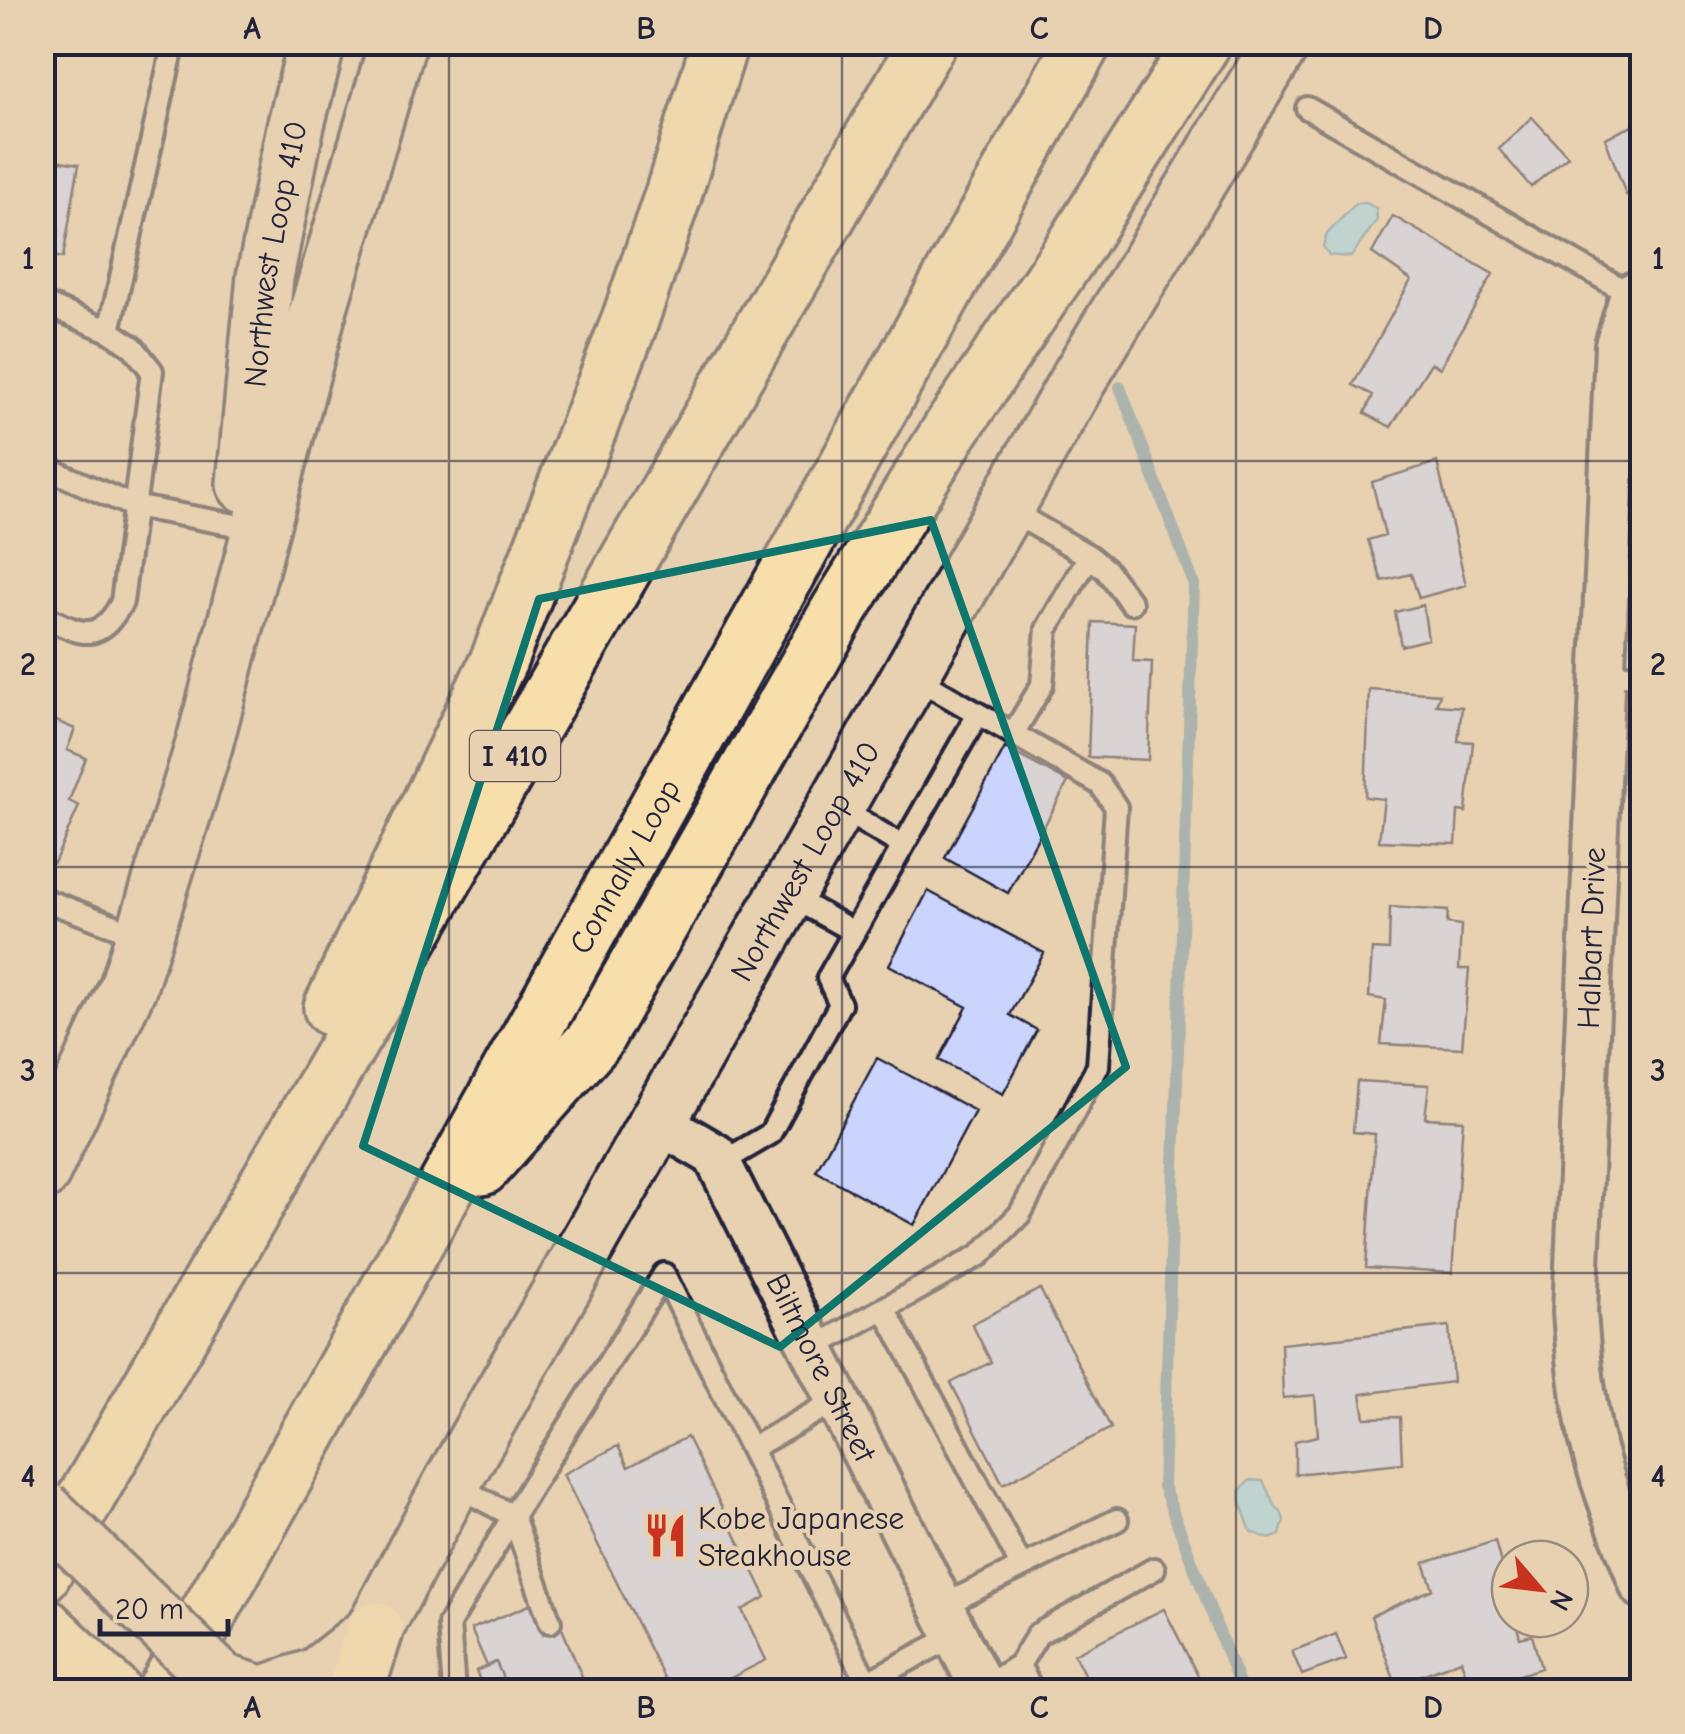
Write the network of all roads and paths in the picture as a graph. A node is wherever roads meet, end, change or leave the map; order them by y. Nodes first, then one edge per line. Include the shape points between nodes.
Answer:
1 (174, 42) edge
2 (317, 42) edge
3 (398, 42) edge
4 (720, 42) edge
5 (928, 42) edge
6 (1083, 42) edge
7 (1202, 42) edge
8 (1282, 42) edge
9 (1307, 108) dead end
10 (1637, 293) edge
11 (42, 304) edge
12 (109, 331) junction
13 (42, 466) edge
14 (134, 506) junction
15 (1005, 508) junction
16 (241, 526) junction
17 (1089, 556) junction
18 (1131, 604) dead end
19 (42, 615) edge
20 (1622, 674) edge
21 (910, 675) junction
22 (214, 704) junction
23 (978, 714) junction
24 (1013, 734) junction
25 (836, 806) junction
26 (904, 846) junction
27 (786, 894) junction
28 (42, 900) edge
29 (854, 932) junction
30 (144, 937) junction
31 (657, 1121) junction
32 (719, 1164) junction
33 (42, 1172) edge
34 (414, 1244) junction
35 (884, 1308) junction
36 (811, 1348) junction
37 (148, 1392) junction
38 (837, 1400) junction
39 (752, 1448) junction
40 (452, 1483) junction
41 (42, 1508) edge
42 (513, 1516) junction
43 (1117, 1520) dead end
44 (1022, 1567) junction
45 (1154, 1569) dead end
46 (42, 1574) edge
47 (1642, 1586) edge
48 (949, 1620) junction
49 (550, 1622) dead end
50 (42, 1624) edge
51 (375, 1630) junction
52 (1019, 1664) junction
53 (858, 1686) edge
54 (984, 1690) edge
55 (113, 1692) edge
56 (165, 1692) edge
57 (254, 1692) edge
58 (270, 1692) edge
59 (341, 1692) edge
60 (354, 1692) edge
61 (454, 1692) edge
62 (1034, 1692) edge

1 - 12 lane
2 - 16 main road, Northwest Loop 410 via 265,278
3 - 22 main road, Northwest Loop 410
4 - 37 main road via 630,324 499,660
5 - 37 main road, I 410
6 - 34 main road, Connally Loop
7 - 34 main road via 838,612 594,1041
8 - 15 main road, Northwest Loop 410
9 - 10 lane
10 - 20 street, Halbart Drive via 1617,346
11 - 12 lane
12 - 14 lane via 152,372
13 - 14 lane
14 - 16 lane
14 - 19 lane via 122,602 114,618 97,631 80,633
15 - 17 lane
15 - 21 main road, Northwest Loop 410
16 - 22 main road, Northwest Loop 410
17 - 18 lane
17 - 24 lane via 1047,629 1042,684
20 - 47 street, Halbart Drive via 1575,1312 1592,1438
21 - 23 lane
21 - 25 main road, Northwest Loop 410
22 - 30 main road, Northwest Loop 410
23 - 24 lane
23 - 26 lane
24 - 35 lane via 1100,784 1116,807 1098,1066 1020,1214 980,1256
25 - 26 lane
25 - 27 main road, Northwest Loop 410
26 - 29 lane
27 - 29 lane
27 - 31 main road, Northwest Loop 410
28 - 30 lane
29 - 32 lane via 828,978 840,1004 770,1134
30 - 33 main road, Northwest Loop 410 via 128,987
31 - 32 street, Biltmore Street via 715,1155
31 - 40 main road, Northwest Loop 410
32 - 36 street, Biltmore Street
34 - 56 main road, Connally Loop
35 - 36 lane
35 - 44 lane
36 - 38 street, Biltmore Street
37 - 46 main road, I 410
38 - 39 lane
38 - 48 street, Biltmore Street
39 - 42 lane via 664,1274
39 - 53 lane
40 - 42 lane
40 - 51 main road, Northwest Loop 410
41 - 57 main road, bridge via 222,1682
42 - 49 lane
42 - 61 lane via 449,1624
43 - 44 lane
44 - 48 lane
45 - 52 lane via 1038,1634
48 - 53 lane
48 - 54 street, Biltmore Street
50 - 55 main road
51 - 58 main road via 317,1676
51 - 59 main road, Northwest Loop 410
51 - 60 main road
52 - 54 lane
52 - 62 lane

